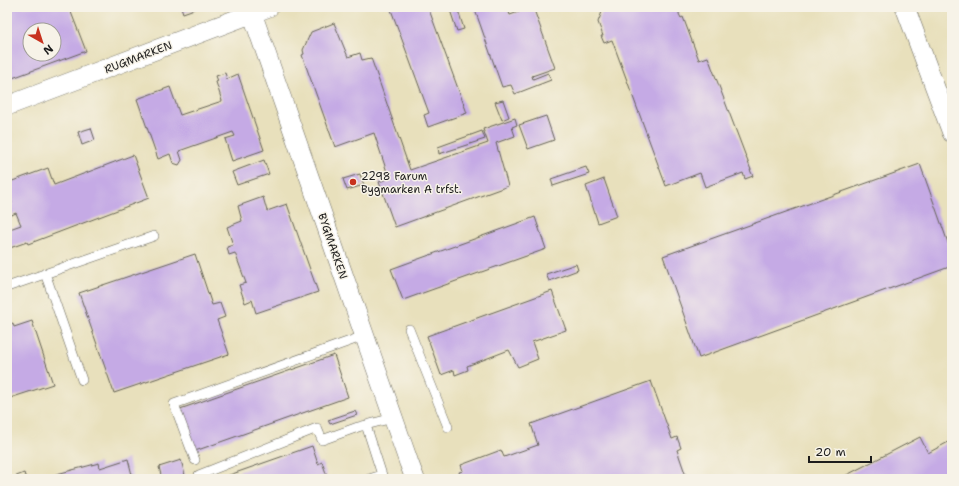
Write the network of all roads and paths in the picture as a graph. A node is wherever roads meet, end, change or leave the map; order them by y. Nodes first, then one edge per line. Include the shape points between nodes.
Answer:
1 (905, 7) edge
2 (260, 10) edge
3 (7, 106) edge
4 (952, 133) edge
5 (154, 236) dead end
6 (45, 273) junction
7 (7, 287) edge
8 (409, 329) dead end
9 (364, 336) junction
10 (82, 380) dead end
11 (393, 418) junction
12 (366, 425) junction
13 (448, 427) dead end
14 (194, 460) dead end
15 (200, 479) edge
16 (369, 479) edge
17 (414, 479) edge

1 - 4 street
2 - 3 street, RUGMARKEN
2 - 9 street, BYGMARKEN
5 - 6 lane
6 - 7 lane
6 - 10 lane
8 - 13 lane
9 - 11 street, BYGMARKEN
9 - 14 lane via 174,404
11 - 12 lane
11 - 17 street, BYGMARKEN
12 - 15 lane via 322,440 317,428 199,475
12 - 16 lane via 382,475

